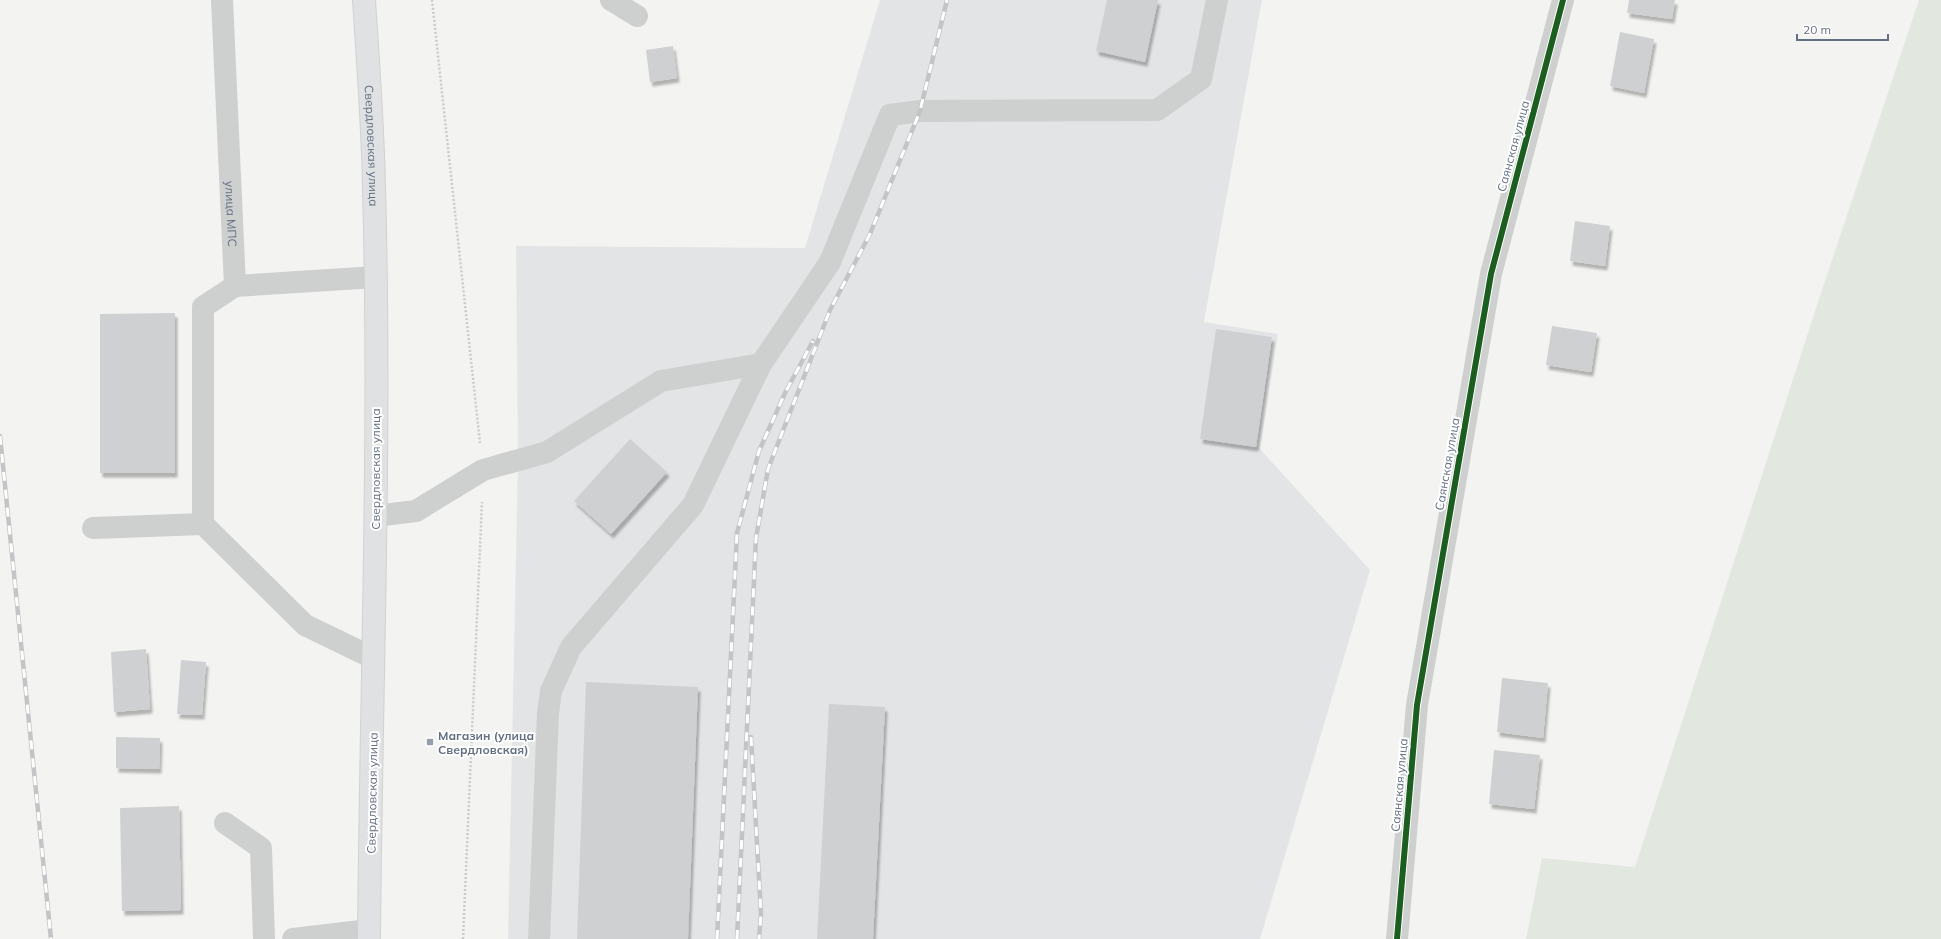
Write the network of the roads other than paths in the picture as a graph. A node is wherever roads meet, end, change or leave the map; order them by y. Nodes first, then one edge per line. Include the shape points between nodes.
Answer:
1 (222, 0) edge
2 (364, 0) edge
3 (611, 0) edge
4 (1217, 0) edge
5 (1563, 0) edge
6 (637, 16) dead end
7 (376, 277) junction
8 (235, 286) junction
9 (761, 364) junction
10 (375, 516) junction
11 (204, 524) junction
12 (93, 528) dead end
13 (373, 658) junction
14 (225, 824) dead end
15 (369, 935) edge
16 (264, 939) edge
17 (293, 939) edge
18 (539, 939) edge
19 (1397, 939) edge

1 - 8 street, улица МПС
2 - 7 highway, Свердловская улица
3 - 6 street
4 - 9 street via 1200,79 1157,110 920,111 890,115 830,262
5 - 19 street, Саянская улица via 1490,274 1417,705
7 - 8 street
7 - 10 highway, Свердловская улица
8 - 11 street via 203,308
9 - 10 street via 661,381 547,452 483,470 416,511
9 - 18 street via 693,505 571,647 551,691
10 - 13 highway, Свердловская улица
11 - 12 street
11 - 13 street via 305,625
13 - 15 highway, Свердловская улица
14 - 16 street via 261,848
15 - 17 street

